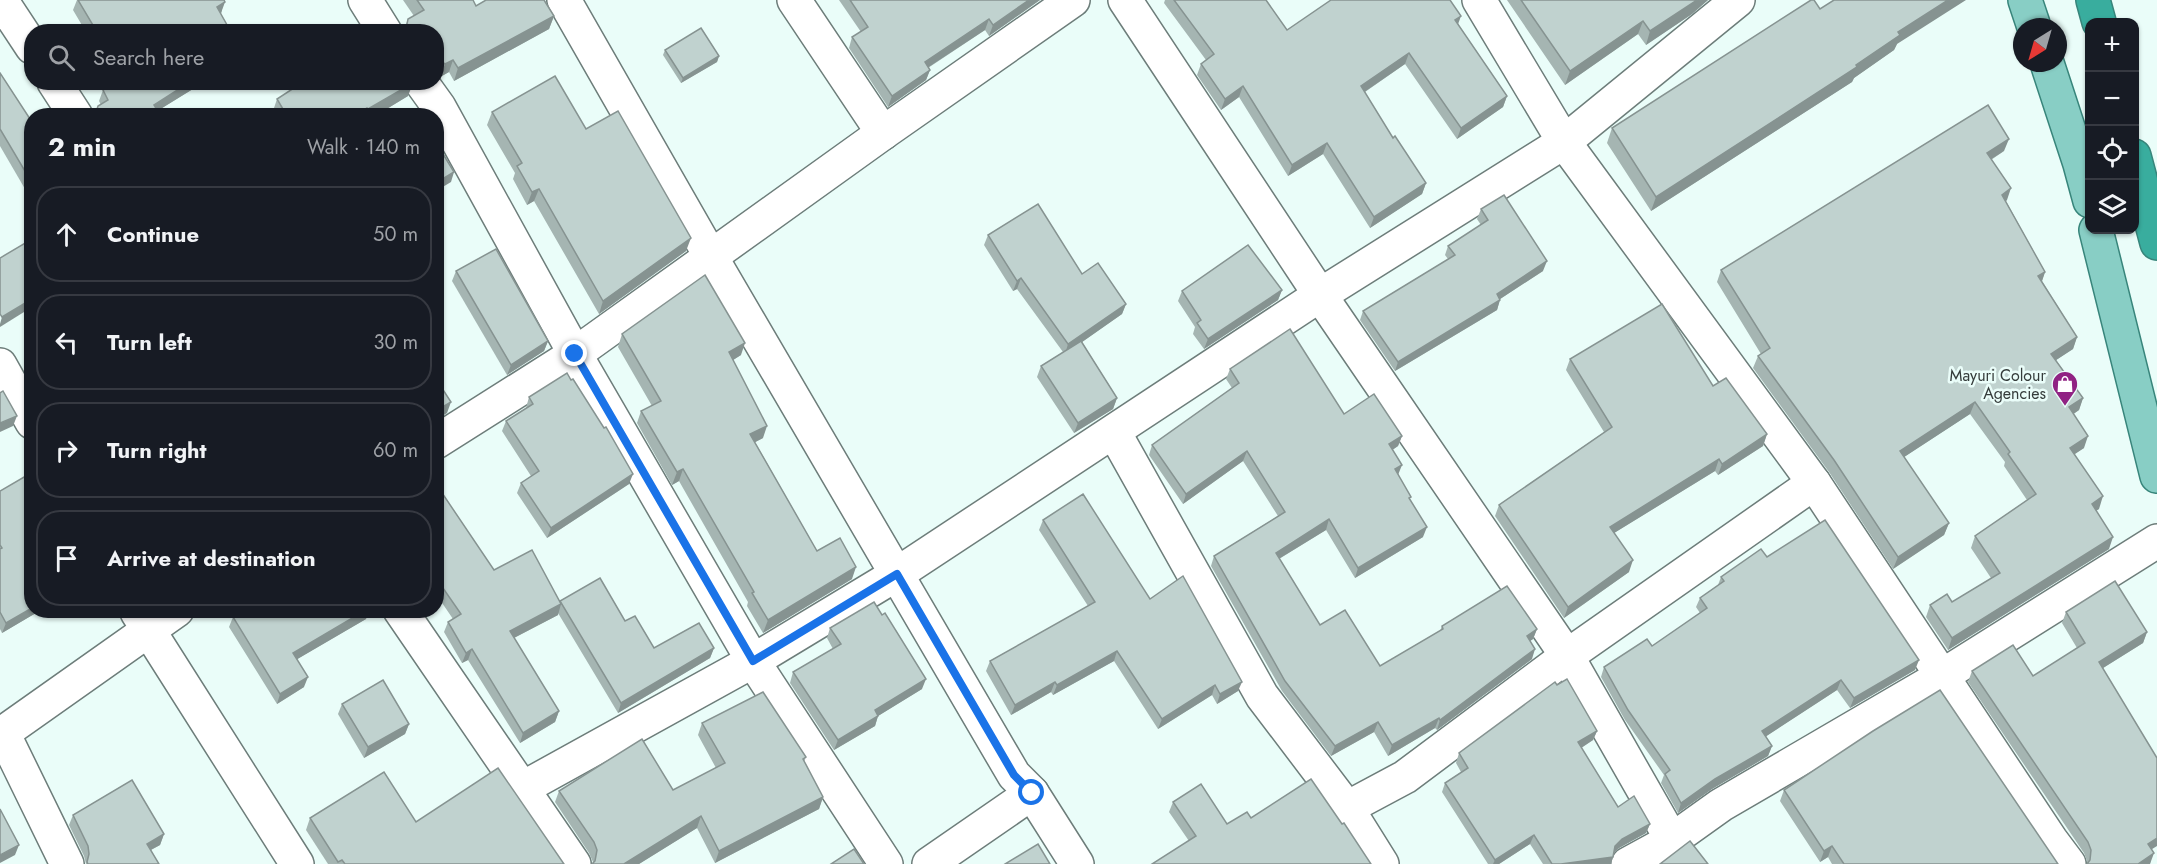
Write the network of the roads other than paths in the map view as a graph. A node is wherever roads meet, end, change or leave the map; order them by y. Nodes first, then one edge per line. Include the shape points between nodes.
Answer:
1 (365, 0) edge
2 (564, 0) edge
3 (794, 0) edge
4 (1073, 0) edge
5 (1125, 0) edge
6 (1479, 0) edge
7 (1738, 0) edge
8 (2025, 0) edge
9 (2093, 0) edge
10 (5, 4) edge
11 (2031, 18) edge
12 (2098, 18) edge
13 (380, 24) edge
14 (24, 34) edge
15 (2050, 72) edge
16 (59, 90) edge
17 (427, 90) edge
18 (71, 108) edge
19 (440, 108) edge
20 (444, 116) edge
21 (883, 133) junction
22 (1564, 142) junction
23 (2139, 175) edge
24 (2085, 182) edge
25 (2097, 234) edge
26 (2157, 243) edge
27 (711, 257) junction
28 (1320, 295) junction
29 (575, 354) junction
30 (0, 365) edge
31 (24, 408) edge
32 (1114, 432) junction
33 (444, 437) edge
34 (2157, 476) edge
35 (1814, 483) junction
36 (2157, 541) edge
37 (897, 574) junction
38 (406, 618) edge
39 (142, 620) edge
40 (1567, 656) junction
41 (753, 661) junction
42 (1942, 676) junction
43 (523, 788) junction
44 (1032, 793) junction
45 (1347, 808) junction
46 (1672, 840) junction
47 (67, 864) edge
48 (297, 864) edge
49 (574, 864) edge
50 (886, 864) edge
51 (929, 864) edge
52 (1077, 864) edge
53 (1382, 864) edge
54 (1628, 864) edge
55 (2069, 864) edge

1 - 13 street
2 - 27 street
3 - 21 street
4 - 21 street
5 - 28 street
6 - 22 street
7 - 22 street
8 - 11 main road
9 - 12 highway
10 - 14 street
15 - 24 main road
16 - 18 street
17 - 19 street
20 - 29 street
21 - 27 street
22 - 28 street
22 - 35 street
23 - 26 highway
25 - 34 main road
27 - 29 street
27 - 37 street
28 - 32 street
28 - 40 street
29 - 33 street
29 - 41 street
30 - 31 street
32 - 37 street
32 - 45 street via 1262,696
35 - 40 street
35 - 42 street
36 - 42 street
37 - 41 street
37 - 44 street via 1014,775
38 - 43 street
39 - 47 street via 3,733
39 - 48 street
40 - 45 street via 1406,777
40 - 46 street
41 - 43 street
41 - 50 street
42 - 46 street via 1721,805
42 - 55 street
43 - 49 street
44 - 51 street
44 - 52 street
45 - 53 street
46 - 54 street

